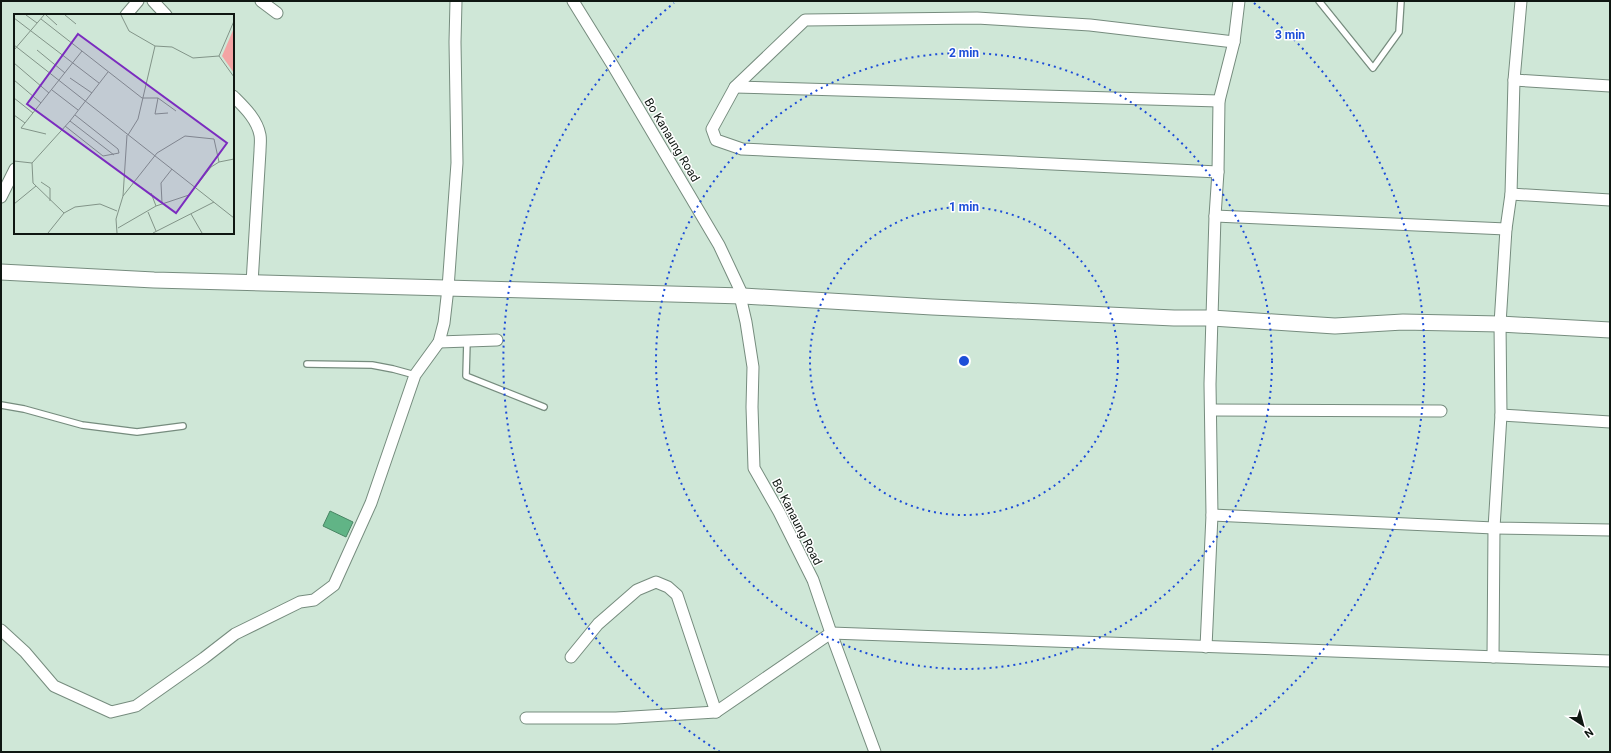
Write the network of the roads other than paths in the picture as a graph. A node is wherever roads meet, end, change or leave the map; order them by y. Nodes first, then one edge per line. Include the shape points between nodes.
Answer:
1 (138, 1) edge
2 (153, 1) edge
3 (261, 1) edge
4 (456, 1) edge
5 (573, 1) edge
6 (1239, 1) edge
7 (1319, 1) edge
8 (1401, 1) edge
9 (1521, 1) edge
10 (276, 13) dead end
11 (127, 14) edge
12 (165, 14) edge
13 (1234, 42) junction
14 (1514, 80) junction
15 (1610, 86) edge
16 (735, 87) junction
17 (234, 97) edge
18 (1219, 102) junction
19 (14, 170) edge
20 (1218, 172) junction
21 (1511, 194) junction
22 (1, 197) edge
23 (1610, 200) edge
24 (1215, 216) junction
25 (1506, 229) junction
26 (1, 272) edge
27 (252, 283) junction
28 (448, 288) junction
29 (741, 296) junction
30 (1212, 318) junction
31 (1500, 324) junction
32 (1610, 330) edge
33 (497, 340) dead end
34 (467, 341) junction
35 (439, 342) junction
36 (307, 364) dead end
37 (415, 375) junction
38 (1, 405) edge
39 (544, 407) dead end
40 (1211, 410) junction
41 (1441, 411) dead end
42 (1501, 415) junction
43 (1610, 422) edge
44 (183, 426) dead end
45 (1212, 515) junction
46 (1494, 528) junction
47 (1610, 530) edge
48 (1, 630) edge
49 (831, 633) junction
50 (1206, 647) junction
51 (570, 657) dead end
52 (1493, 657) junction
53 (1610, 661) edge
54 (716, 712) junction
55 (526, 718) dead end
56 (875, 752) edge

1 - 11 street
2 - 12 street
3 - 10 street
4 - 28 street via 457,163
5 - 29 street, Bo Kanaung Road via 719,245
6 - 13 street
7 - 8 lane via 1373,68 1399,32
9 - 14 street
13 - 16 street via 1090,25 977,18 805,20
13 - 18 street
14 - 15 street
14 - 21 street
16 - 18 street
16 - 20 street via 712,129 716,140 742,149
17 - 27 street via 253,119 260,134
18 - 20 street
19 - 22 street
20 - 24 street
21 - 23 street
21 - 25 street
24 - 25 street
24 - 30 street
25 - 31 street
26 - 27 street
27 - 28 street
28 - 29 street
28 - 35 street
29 - 30 street via 932,307
29 - 49 street, Bo Kanaung Road via 752,366 754,468 780,512 813,580
30 - 31 street via 1335,326 1403,322
30 - 40 street
31 - 32 street
31 - 42 street
33 - 34 street
34 - 35 street
34 - 39 lane via 466,376
35 - 37 street
36 - 37 lane via 372,365
37 - 48 street via 372,503 334,585 314,600 300,602 235,634 136,706 111,712 54,686 25,652
38 - 44 lane via 82,425 137,432
40 - 41 street
40 - 45 street
42 - 43 street
42 - 46 street
45 - 46 street
45 - 50 street
46 - 47 street
46 - 52 street
49 - 50 street
49 - 54 street
49 - 56 street, Bo Kanaung Road
50 - 52 street
51 - 54 street via 598,624 637,590 656,582 668,587 677,595
52 - 53 street
54 - 55 street via 616,718

